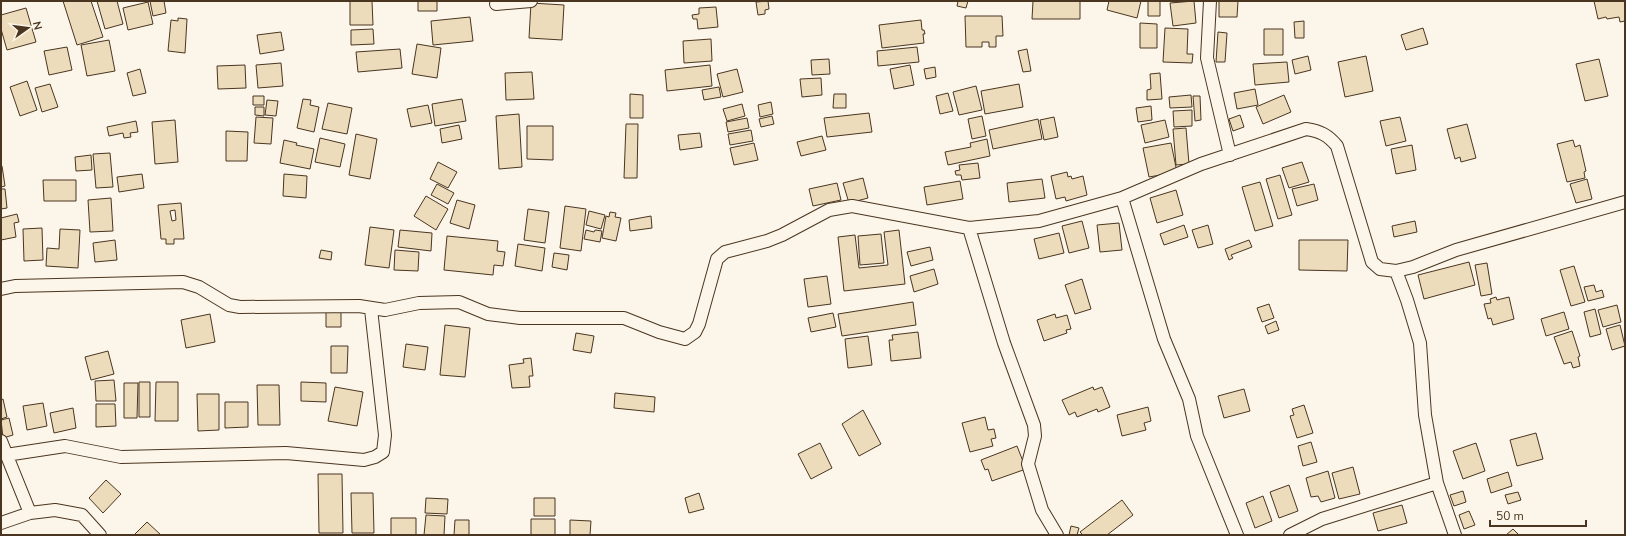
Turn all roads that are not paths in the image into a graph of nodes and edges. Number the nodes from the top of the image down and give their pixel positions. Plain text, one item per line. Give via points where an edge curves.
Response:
1 (531, 1) edge
2 (1210, 1) edge
3 (496, 4) dead end
4 (1230, 155) junction
5 (1122, 198) junction
6 (1625, 202) edge
7 (969, 228) junction
8 (1396, 271) junction
9 (1, 289) edge
10 (371, 309) junction
11 (1, 441) edge
12 (6, 455) junction
13 (1437, 483) junction
14 (30, 513) junction
15 (1, 523) edge
16 (100, 535) edge
17 (1057, 535) edge
18 (1237, 535) edge
19 (1290, 535) edge
20 (1455, 535) edge

1 - 3 street
2 - 4 street via 1207,58
4 - 5 street via 1201,164
4 - 8 street via 1306,129 1319,131 1331,138 1337,146 1372,262 1380,269
5 - 7 street via 1039,221
5 - 18 street via 1164,339 1189,399 1196,436
6 - 8 street via 1456,250
7 - 10 street via 852,206 829,210 782,235 720,255 700,324 695,332 685,339 624,318 520,318 488,314 459,302 419,302 385,310
7 - 17 street via 1004,343 1034,425 1028,464 1032,480 1042,510
8 - 13 street via 1420,343 1425,415
9 - 10 street via 15,286 183,282 199,287 229,305 240,307 359,306
10 - 12 street via 384,436 383,452 375,457 364,460 286,453 121,457 65,446
11 - 12 street
12 - 14 street
13 - 19 street via 1322,520
13 - 20 street
14 - 15 street
14 - 16 street via 55,510 82,515

